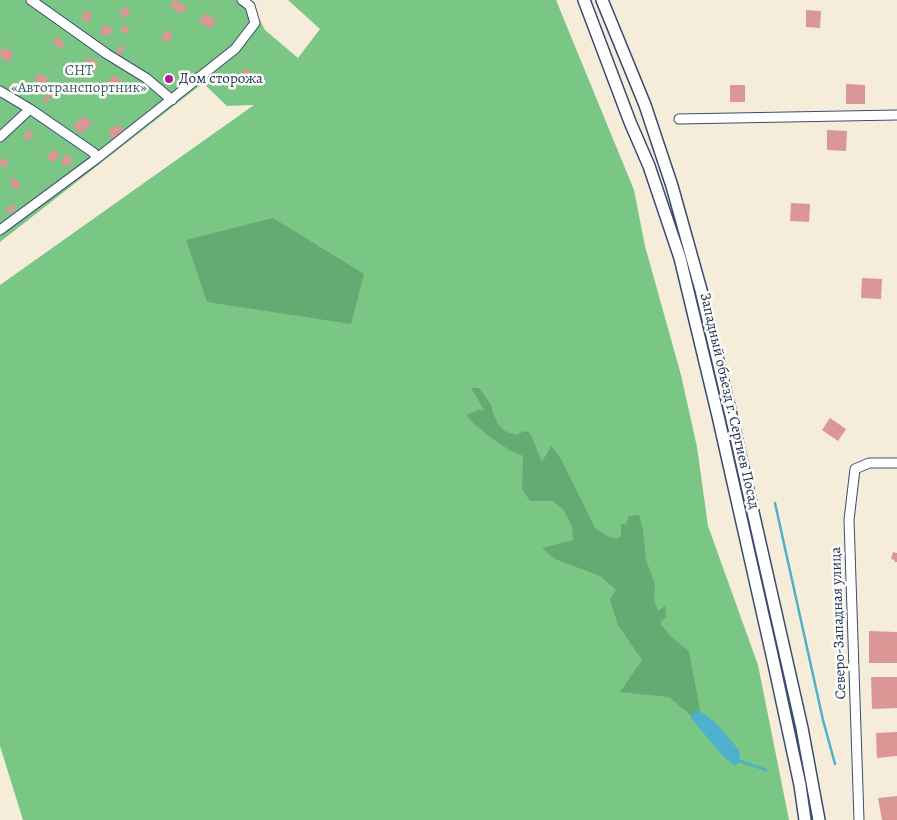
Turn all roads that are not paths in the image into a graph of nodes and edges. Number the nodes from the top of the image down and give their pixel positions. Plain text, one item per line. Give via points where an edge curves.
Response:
1 (31, 0) edge
2 (242, 0) edge
3 (584, 0) edge
4 (602, 0) edge
5 (0, 91) edge
6 (172, 100) junction
7 (30, 109) junction
8 (897, 115) edge
9 (679, 119) dead end
10 (0, 137) edge
11 (96, 159) junction
12 (0, 230) edge
13 (897, 463) edge
14 (805, 820) edge
15 (819, 820) edge
16 (859, 820) edge

1 - 6 street via 146,78
2 - 6 street via 250,6 255,23 235,49
3 - 14 main road, Западный объезд г. Сергиев Посад via 680,258 765,627
4 - 15 main road, Западный объезд г. Сергиев Посад via 645,105 701,290 802,728
5 - 7 street
6 - 11 street
7 - 10 street
7 - 11 street via 94,153
8 - 9 street
11 - 12 street
13 - 16 street, Северо-Западная улица via 869,463 855,469 849,520

